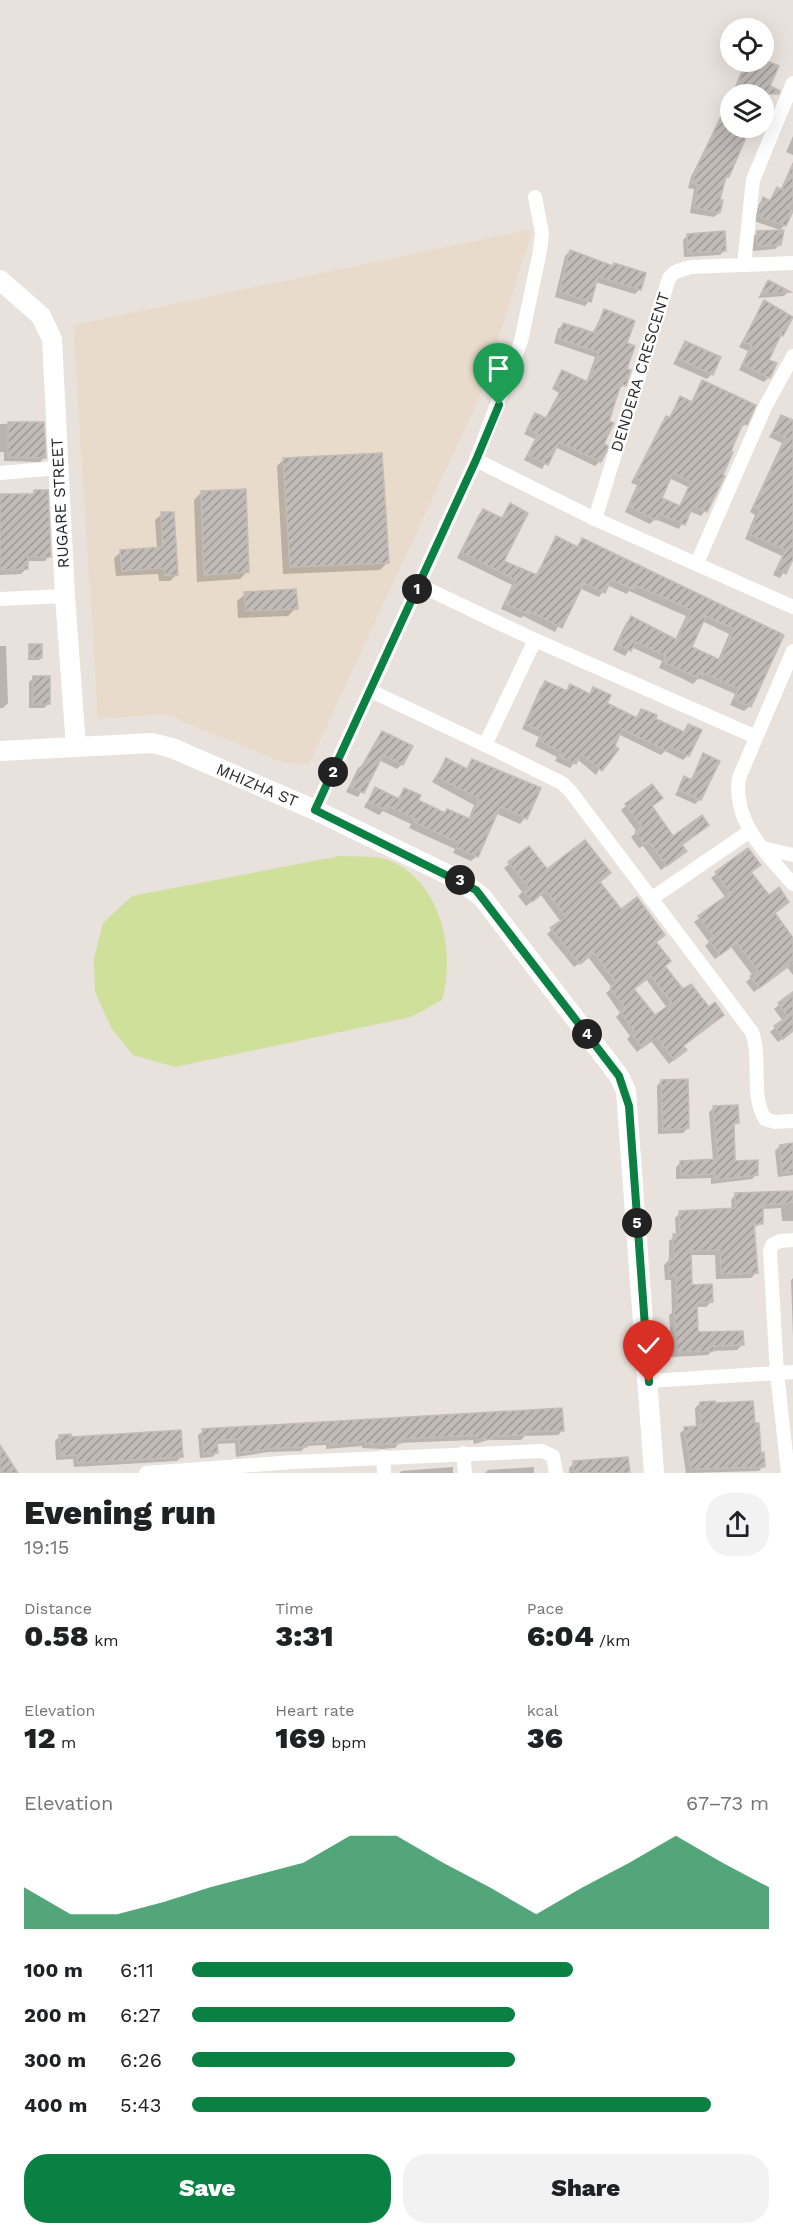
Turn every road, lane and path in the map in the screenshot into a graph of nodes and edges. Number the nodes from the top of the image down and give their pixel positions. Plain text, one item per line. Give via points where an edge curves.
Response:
1 (793, 83) edge
2 (535, 197) dead end
3 (793, 263) edge
4 (744, 265) junction
5 (0, 280) edge
6 (793, 356) edge
7 (476, 460) junction
8 (58, 468) junction
9 (0, 473) edge
10 (594, 519) junction
11 (697, 564) junction
12 (419, 585) junction
13 (64, 596) junction
14 (0, 599) edge
15 (793, 607) edge
16 (535, 640) junction
17 (793, 651) edge
18 (371, 691) junction
19 (756, 737) junction
20 (485, 745) junction
21 (76, 747) junction
22 (0, 751) edge
23 (315, 810) junction
24 (750, 831) junction
25 (762, 848) junction
26 (793, 855) edge
27 (793, 884) edge
28 (651, 898) junction
29 (793, 1121) edge
30 (793, 1240) edge
31 (793, 1372) edge
32 (777, 1373) junction
33 (649, 1382) junction
34 (463, 1453) junction
35 (383, 1457) junction
36 (293, 1468) edge
37 (206, 1471) edge
38 (146, 1473) edge
39 (384, 1473) edge
40 (465, 1473) edge
41 (556, 1473) edge
42 (654, 1473) edge
43 (788, 1473) edge

1 - 4 street via 753,180
2 - 7 street via 542,233 523,330
3 - 4 street, DENDERA CRESCENT
4 - 10 street, DENDERA CRESCENT via 690,267 669,278
5 - 8 street, RUGARE STREET via 41,316 52,339
6 - 11 street via 765,407
7 - 10 street
7 - 12 street
8 - 9 street
8 - 13 street, RUGARE STREET
10 - 11 street
11 - 15 street
12 - 16 street
12 - 18 street
13 - 14 street
13 - 21 street, RUGARE STREET
16 - 19 street
16 - 20 street
17 - 19 street
18 - 20 street
18 - 23 street
19 - 24 street via 737,790
20 - 28 street via 562,783 572,792
21 - 22 street, MHIZHA ST
21 - 23 street, MHIZHA ST via 152,743 172,748
23 - 33 street, MHIZHA ST via 476,890 619,1076 629,1106
24 - 25 street
24 - 28 street
25 - 26 street
25 - 27 street
28 - 29 street via 752,1032 757,1044 759,1109 765,1119
30 - 32 street via 772,1245 770,1252
31 - 32 street
32 - 33 street
32 - 43 street
33 - 42 street, MHIZHA ST
34 - 35 street
34 - 40 street
34 - 41 street via 542,1451 553,1456
35 - 36 street
35 - 39 street
36 - 37 street
37 - 38 street

